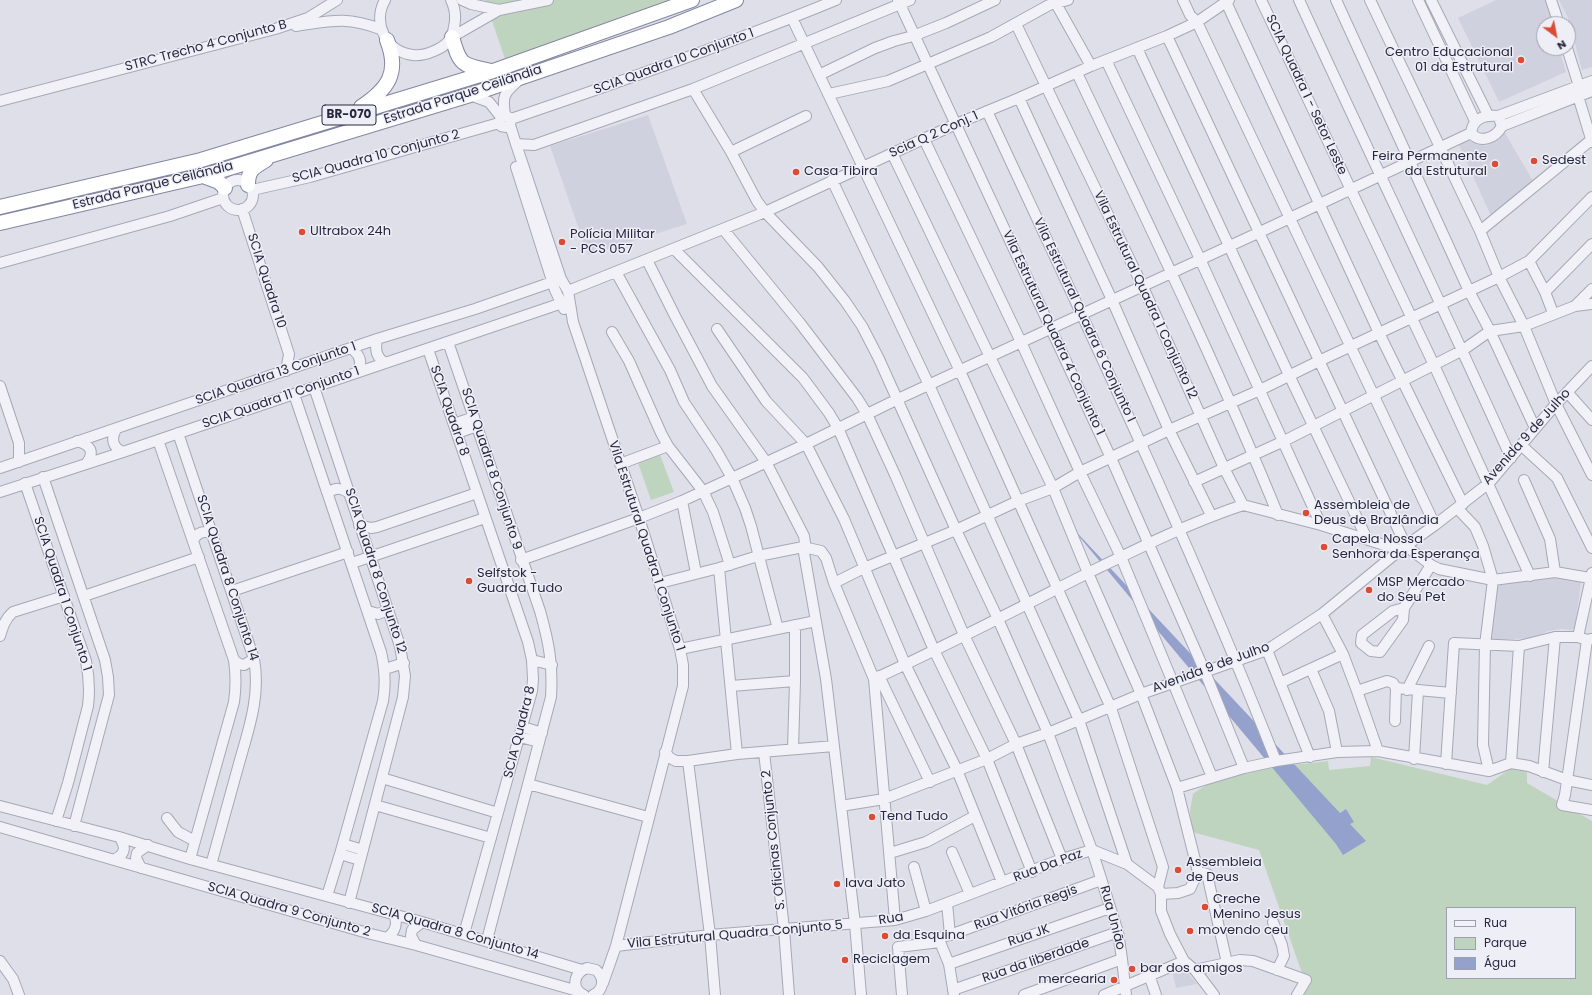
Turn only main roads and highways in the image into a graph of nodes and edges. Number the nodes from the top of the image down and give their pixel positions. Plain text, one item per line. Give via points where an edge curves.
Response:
1 (692, 0) edge
2 (736, 0) edge
3 (383, 34) road end
4 (452, 37) road end
5 (493, 71) junction
6 (349, 115) junction
7 (285, 151) junction
8 (203, 176) junction
9 (250, 188) road end
10 (224, 193) road end
11 (0, 207) edge
12 (3, 224) edge

1 - 5 highway, Estrada Parque Ceilândia / BR-070
2 - 7 highway, Estrada Parque Ceilândia / BR-070 via 669,27 470,95
3 - 6 highway via 392,52 393,64 389,80 380,93
4 - 5 highway via 458,57 464,64
5 - 6 highway, Estrada Parque Ceilândia / BR-070
6 - 11 highway, Estrada Parque Ceilândia / BR-070 via 201,160
7 - 8 highway, Estrada Parque Ceilândia / BR-070
7 - 9 highway via 250,171
8 - 10 highway via 219,182
8 - 12 highway, Estrada Parque Ceilândia / BR-070

